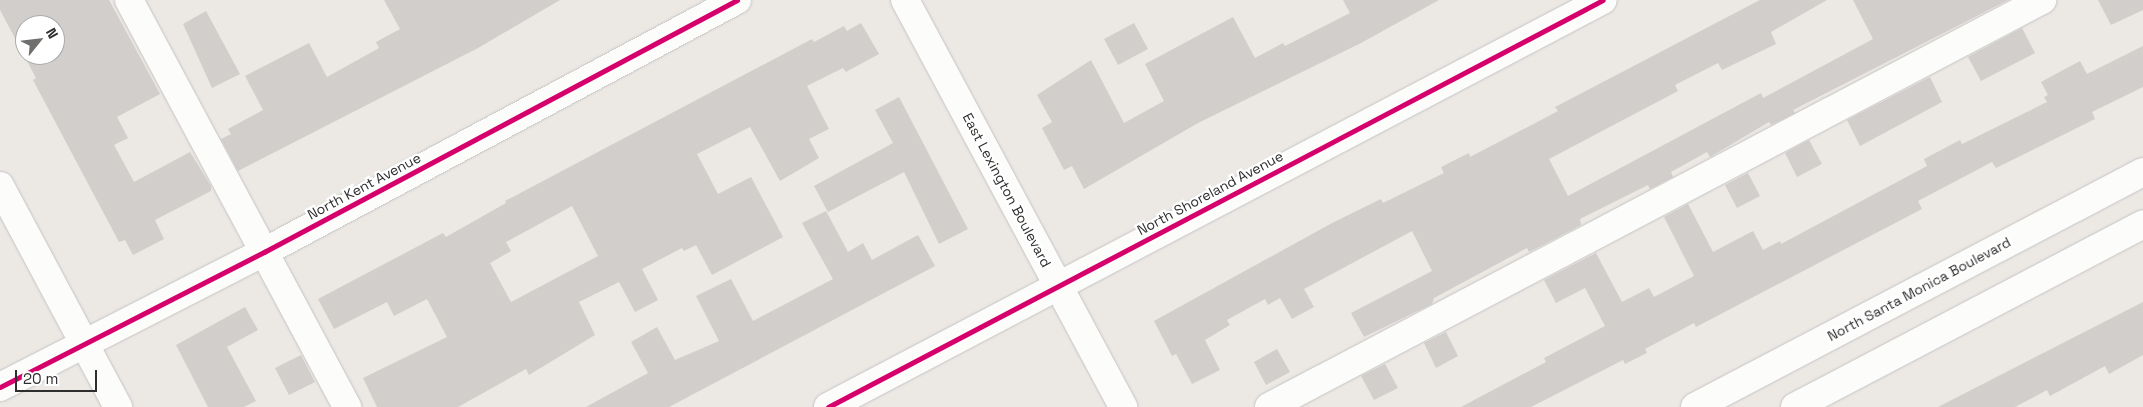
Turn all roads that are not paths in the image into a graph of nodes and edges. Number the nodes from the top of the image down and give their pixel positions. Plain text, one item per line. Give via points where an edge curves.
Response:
1 (129, 0) edge
2 (737, 0) edge
3 (905, 0) edge
4 (1603, 0) edge
5 (2042, 0) edge
6 (2143, 172) edge
7 (0, 186) edge
8 (2143, 224) edge
9 (264, 252) junction
10 (1057, 286) junction
11 (84, 343) junction
12 (0, 387) edge
13 (118, 407) edge
14 (347, 407) edge
15 (828, 407) edge
16 (1123, 407) edge
17 (1269, 407) edge
18 (1695, 407) edge
19 (1795, 407) edge

1 - 9 street
2 - 9 street, North Kent Avenue
3 - 10 street, East Lexington Boulevard
4 - 10 street, North Shoreland Avenue
5 - 17 street
6 - 18 street, North Santa Monica Boulevard
7 - 11 street
8 - 19 street
9 - 11 street, North Kent Avenue
9 - 14 street
10 - 15 street, North Shoreland Avenue
10 - 16 street, East Lexington Boulevard
11 - 12 street, North Kent Avenue
11 - 13 street

